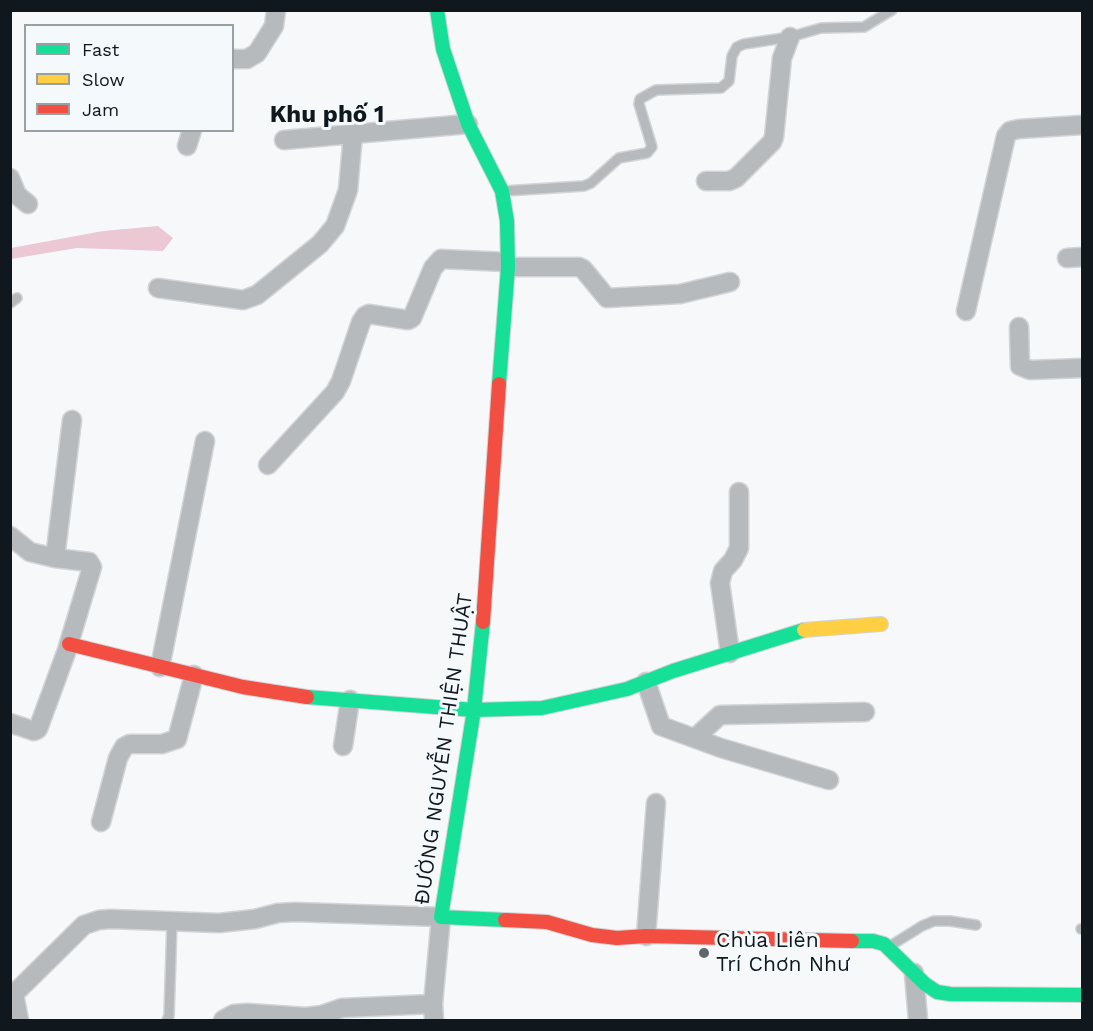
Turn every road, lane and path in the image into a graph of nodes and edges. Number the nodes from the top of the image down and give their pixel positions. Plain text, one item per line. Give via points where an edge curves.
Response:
1 (276, 10) edge
2 (437, 10) edge
3 (892, 10) edge
4 (790, 38) junction
5 (234, 59) edge
6 (468, 124) junction
7 (1083, 125) edge
8 (353, 134) junction
9 (284, 140) dead end
10 (10, 178) edge
11 (706, 181) dead end
12 (502, 191) junction
13 (28, 204) dead end
14 (508, 264) junction
15 (730, 282) dead end
16 (158, 288) dead end
17 (966, 311) dead end
18 (1018, 327) dead end
19 (1083, 368) edge
20 (72, 420) dead end
21 (205, 441) dead end
22 (268, 465) dead end
23 (739, 492) dead end
24 (10, 536) edge
25 (55, 558) junction
26 (881, 624) dead end
27 (69, 644) junction
28 (730, 653) junction
29 (160, 667) junction
30 (194, 675) junction
31 (646, 681) junction
32 (350, 700) junction
33 (474, 710) junction
34 (865, 712) dead end
35 (10, 723) edge
36 (695, 738) junction
37 (343, 746) dead end
38 (830, 780) dead end
39 (656, 803) dead end
40 (101, 822) dead end
41 (441, 917) junction
42 (172, 922) junction
43 (976, 925) dead end
44 (646, 936) junction
45 (888, 947) junction
46 (914, 973) junction
47 (12, 993) edge
48 (1083, 995) edge
49 (433, 1012) edge
50 (359, 1014) edge
51 (19, 1020) edge
52 (167, 1020) edge
53 (223, 1020) edge
54 (918, 1020) edge

1 - 5 street via 274,26 257,53 247,59
2 - 6 street, ĐƯỜNG NGUYỄN THIỆN THUẬT via 443,49
3 - 4 lane via 864,27 821,28
4 - 11 street via 782,58 772,142 736,178
4 - 12 lane via 737,47 729,81 721,88 661,89 642,97 639,104 652,147 647,153 619,158 591,183
6 - 8 street
6 - 12 street, ĐƯỜNG NGUYỄN THIỆN THUẬT
7 - 17 street via 1019,129 1006,136
8 - 9 street
8 - 16 street via 348,190 335,226 320,244 257,295 243,300
10 - 13 street via 17,195
12 - 14 street, ĐƯỜNG NGUYỄN THIỆN THUẬT
14 - 15 street via 579,267 607,298 680,294
14 - 22 street via 441,259 433,268 412,318 365,316 335,392
14 - 33 street, ĐƯỜNG NGUYỄN THIỆN THUẬT via 486,596
18 - 19 street via 1020,366 1030,370
20 - 25 street
21 - 29 street
23 - 28 street via 739,548 723,571 720,583
24 - 25 street via 30,552
25 - 27 street via 89,562 92,567
26 - 28 street via 804,630
27 - 29 street
27 - 35 street via 38,729
28 - 31 street
29 - 30 street
30 - 32 street via 298,696
30 - 40 street via 177,739 124,747
31 - 33 street via 542,708
31 - 36 street via 661,726
32 - 33 street
32 - 37 street
33 - 41 street, ĐƯỜNG NGUYỄN THIỆN THUẬT
34 - 36 street via 720,715
36 - 38 street
39 - 44 street
41 - 42 street via 278,913 219,923
41 - 44 street, ĐƯỜNG NGUYỄN THIỆN THUẬT via 547,922 600,936
41 - 49 street
42 - 47 street via 99,920 84,924
42 - 52 lane
43 - 45 lane via 934,921
44 - 45 street, ĐƯỜNG NGUYỄN THIỆN THUẬT via 861,939
45 - 46 street, ĐƯỜNG NGUYỄN THIỆN THUẬT
46 - 48 street, ĐƯỜNG NGUYỄN THIỆN THUẬT via 937,992 950,994
46 - 54 street
47 - 51 street
49 - 50 street
50 - 53 street via 342,1008 306,1017 247,1013

